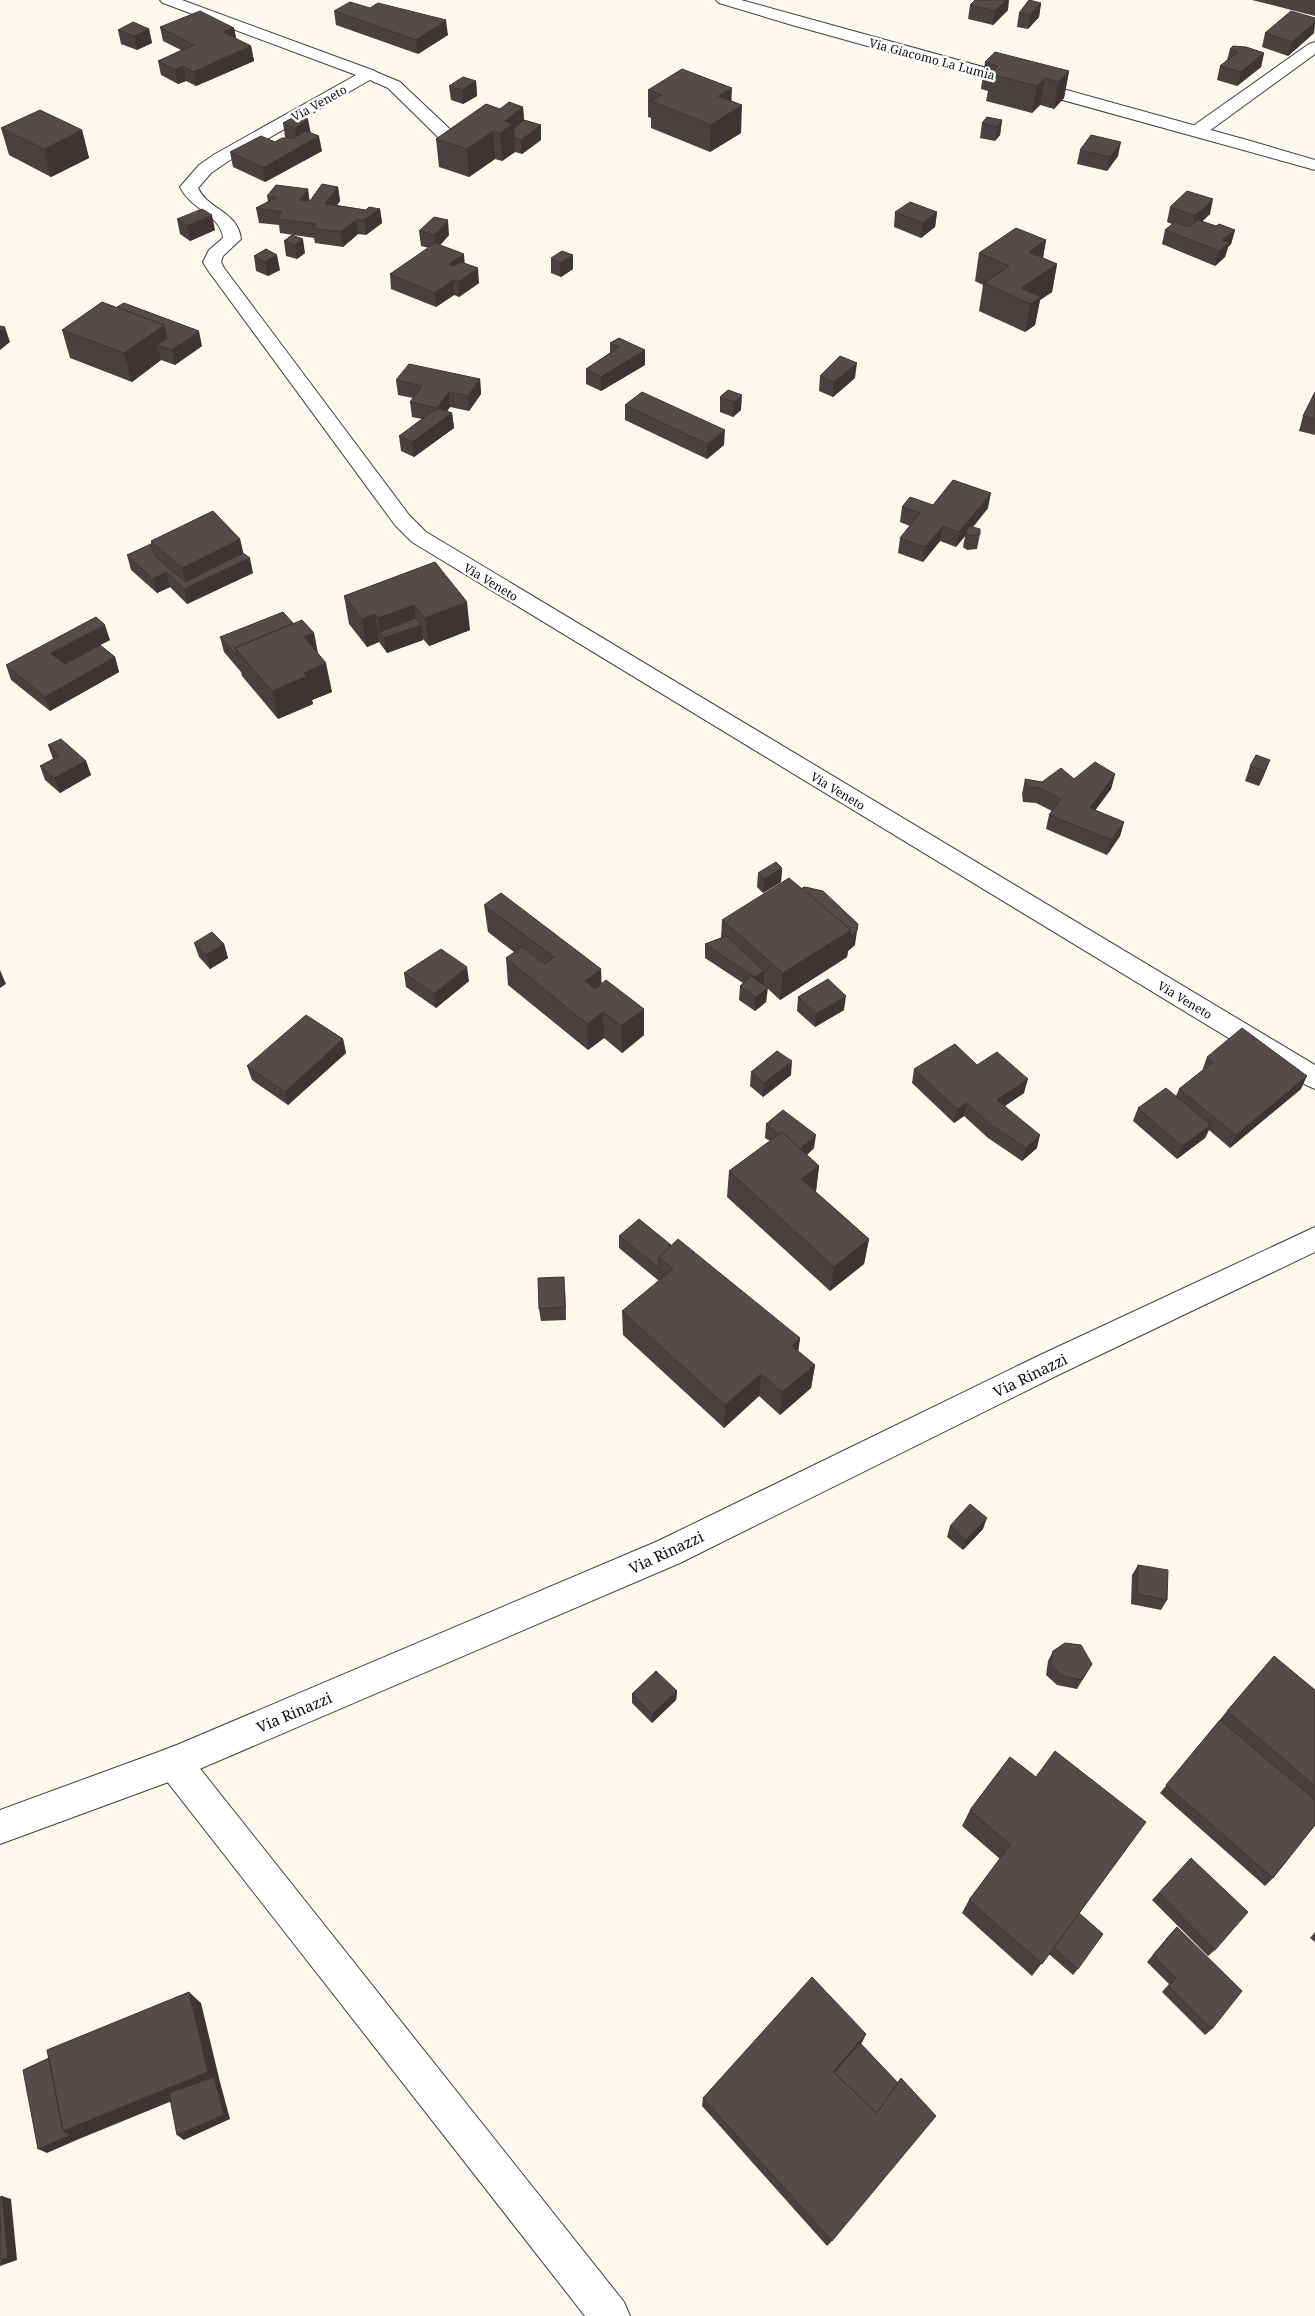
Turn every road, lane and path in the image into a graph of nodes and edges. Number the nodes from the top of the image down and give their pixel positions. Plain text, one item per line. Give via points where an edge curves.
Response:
1 (168, 0) edge
2 (724, 0) edge
3 (1315, 47) edge
4 (369, 74) junction
5 (1199, 130) junction
6 (448, 137) edge
7 (1315, 165) edge
8 (1315, 1078) edge
9 (1315, 1239) edge
10 (174, 1763) junction
11 (0, 1826) edge
12 (610, 2316) edge

1 - 4 street, Via Veneto
2 - 5 street, Via Giacomo La Lumia via 834,33
3 - 5 street
4 - 6 street via 394,85
4 - 8 street, Via Veneto via 221,158 205,169 189,187 191,195 229,223 233,231 232,239 215,254 212,262 216,269 402,520 439,550
5 - 7 street, Via Giacomo La Lumia
9 - 10 street, Via Rinazzi via 1047,1366 669,1552
10 - 11 street, Via Rinazzi
10 - 12 street

